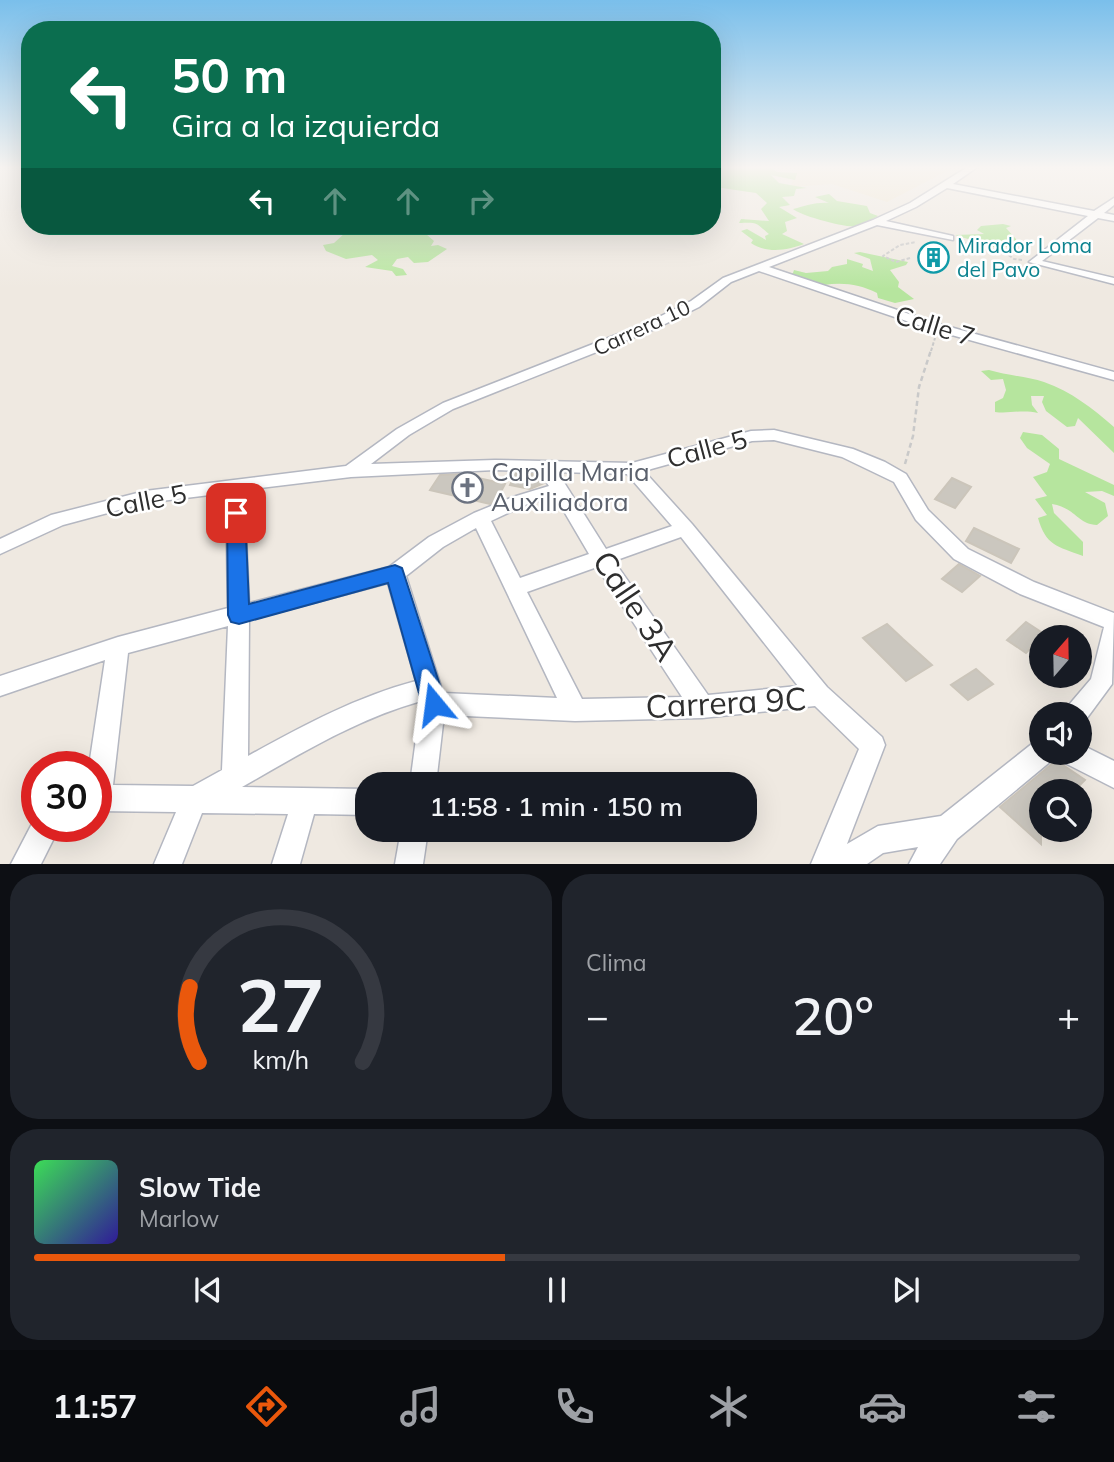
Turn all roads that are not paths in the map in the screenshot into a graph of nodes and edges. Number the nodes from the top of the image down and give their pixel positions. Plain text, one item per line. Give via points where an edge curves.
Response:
1 (902, 208) edge
2 (1066, 208) edge
3 (1103, 208) edge
4 (1095, 214) junction
5 (1114, 218) edge
6 (876, 222) junction
7 (949, 238) road end
8 (758, 267) junction
9 (1114, 281) edge
10 (1114, 376) edge
11 (548, 469) junction
12 (632, 469) junction
13 (351, 471) junction
14 (235, 487) junction
15 (559, 489) junction
16 (480, 517) junction
17 (685, 529) junction
18 (0, 547) edge
19 (602, 559) junction
20 (395, 573) junction
21 (514, 587) junction
22 (239, 615) junction
23 (1114, 622) edge
24 (1114, 628) edge
25 (118, 646) junction
26 (1108, 687) edge
27 (1, 690) edge
28 (818, 695) junction
29 (432, 696) junction
30 (1090, 702) edge
31 (702, 707) junction
32 (575, 710) junction
33 (103, 751) edge
34 (1029, 763) edge
35 (1092, 764) edge
36 (424, 772) edge
37 (1114, 775) edge
38 (235, 777) junction
39 (112, 798) edge
40 (194, 800) junction
41 (305, 802) junction
42 (355, 802) edge
43 (947, 829) junction
44 (37, 842) edge
45 (413, 842) edge
46 (25, 863) edge
47 (168, 863) edge
48 (286, 863) edge
49 (409, 863) edge
50 (825, 863) edge
51 (841, 863) edge
52 (923, 863) edge

1 - 6 street, Carrera 10
2 - 4 street
3 - 4 street
4 - 5 street
4 - 9 street via 1034,262
6 - 7 street
6 - 8 street, Carrera 10
8 - 10 street, Calle 7 via 939,328
8 - 13 street, Carrera 10 via 727,280 695,304 653,325 448,407
11 - 12 street, Calle 5
11 - 13 street, Calle 5 via 495,465
11 - 15 street, Calle 3A
12 - 17 street
12 - 23 street, Calle 5 via 751,436 774,435 847,453 900,478 922,515 961,554 1027,588
13 - 14 street, Calle 5
14 - 18 street, Calle 5 via 145,497 82,513
14 - 22 street
15 - 16 street
15 - 19 street, Calle 3A
16 - 20 street
16 - 21 street
17 - 19 street
17 - 28 street
19 - 21 street
19 - 31 street, Calle 3A
20 - 22 street
20 - 29 street
21 - 32 street
22 - 25 street
22 - 38 street
24 - 26 street
25 - 27 street
25 - 33 street
26 - 30 street
28 - 31 street, Carrera 9C
28 - 50 street, Carrera 9C via 873,745
29 - 32 street, Carrera 9C
29 - 36 street
29 - 38 street, Carrera 9C via 381,701
31 - 32 street, Carrera 9C
34 - 43 street
35 - 37 street
38 - 40 street, Carrera 9C
39 - 40 street
40 - 41 street
40 - 47 street
41 - 42 street
41 - 48 street
43 - 51 street via 878,840
43 - 52 street
44 - 46 street
45 - 49 street

